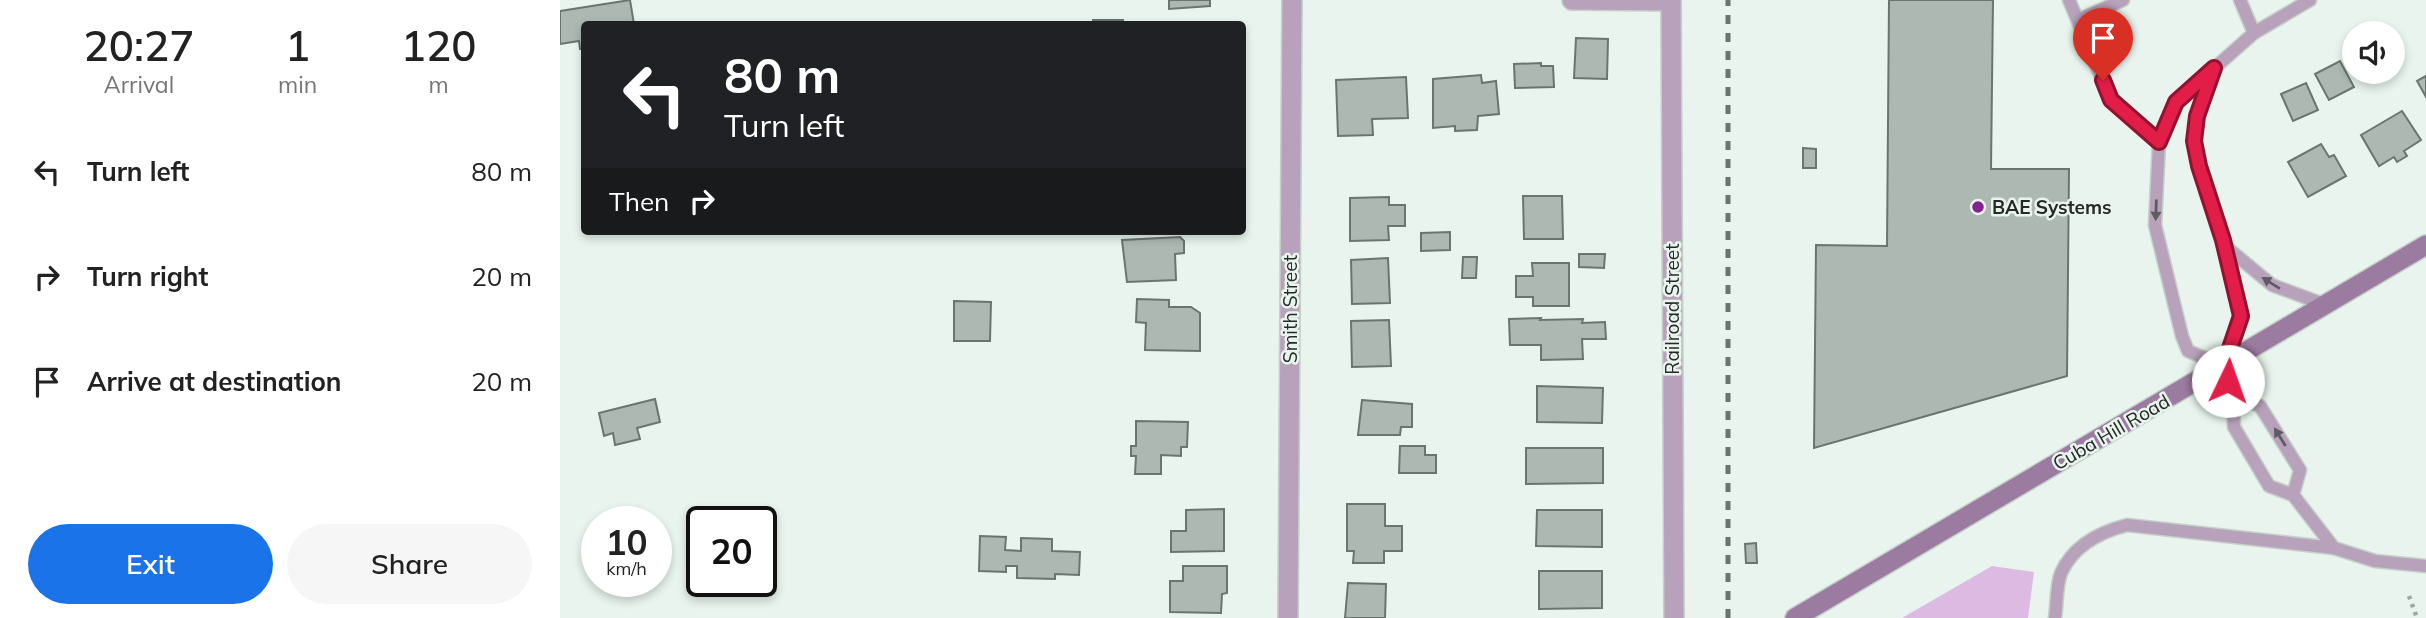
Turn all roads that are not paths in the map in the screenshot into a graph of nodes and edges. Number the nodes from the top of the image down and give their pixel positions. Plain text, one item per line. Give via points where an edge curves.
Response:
1 (1292, 0) edge
2 (1572, 0) edge
3 (1671, 0) edge
4 (2069, 0) edge
5 (2123, 0) edge
6 (2240, 0) edge
7 (2310, 0) edge
8 (2078, 20) junction
9 (2254, 33) junction
10 (2214, 68) junction
11 (2159, 142) junction
12 (2225, 245) junction
13 (2426, 245) edge
14 (2326, 305) junction
15 (2224, 366) junction
16 (2233, 396) junction
17 (2293, 495) junction
18 (2334, 548) junction
19 (2426, 566) edge
20 (1288, 618) edge
21 (1674, 618) edge
22 (1795, 618) edge
23 (2055, 618) edge

1 - 20 street, Smith Street
2 - 3 street
3 - 21 street, Railroad Street
4 - 8 lane
5 - 8 lane
6 - 9 lane
7 - 9 lane
8 - 11 lane via 2111,100
9 - 10 lane
10 - 11 lane via 2176,102
10 - 12 lane via 2197,116 2194,141
11 -> 15 lane via 2155,225 2182,336 2188,351
14 -> 12 lane via 2272,285
12 - 15 lane via 2241,316
13 - 14 main road, Cuba Hill Road
14 - 15 main road, Cuba Hill Road
15 - 16 lane
15 - 22 main road, Cuba Hill Road
16 - 17 lane via 2234,427 2269,486
17 -> 16 lane via 2300,470 2260,406
17 - 18 lane
18 - 19 lane via 2375,561
18 - 23 lane via 2127,525 2102,531 2079,549 2061,574

